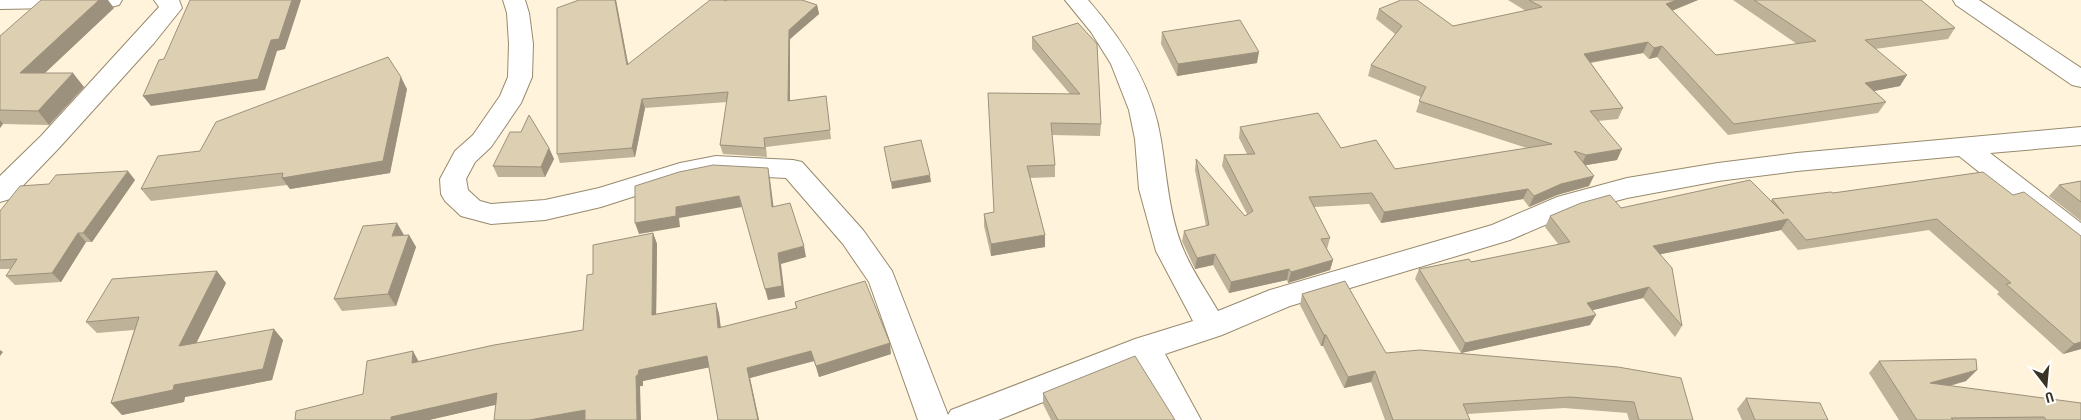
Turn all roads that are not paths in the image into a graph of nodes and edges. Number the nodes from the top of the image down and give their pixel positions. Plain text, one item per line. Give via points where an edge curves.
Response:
1 (111, 0) edge
2 (165, 0) edge
3 (514, 0) edge
4 (1076, 0) edge
5 (1964, 0) edge
6 (0, 2) edge
7 (2081, 79) edge
8 (2081, 136) edge
9 (1966, 148) junction
10 (0, 192) edge
11 (2081, 238) edge
12 (1211, 327) junction
13 (1146, 348) junction
14 (934, 420) edge
15 (962, 420) edge
16 (1185, 420) edge

1 - 6 street
2 - 10 street via 171,8 146,38
3 - 14 street via 521,44 520,78 512,97 482,141 464,157 453,179 456,194 471,209 491,214 554,208 716,165 793,169 853,237 882,279
4 - 12 street via 1100,28 1123,64 1142,110 1153,189 1170,251
5 - 7 street
8 - 9 street
9 - 11 street
9 - 12 street via 1797,162 1627,188 1567,204 1500,233 1280,298
12 - 13 street
13 - 15 street
13 - 16 street

